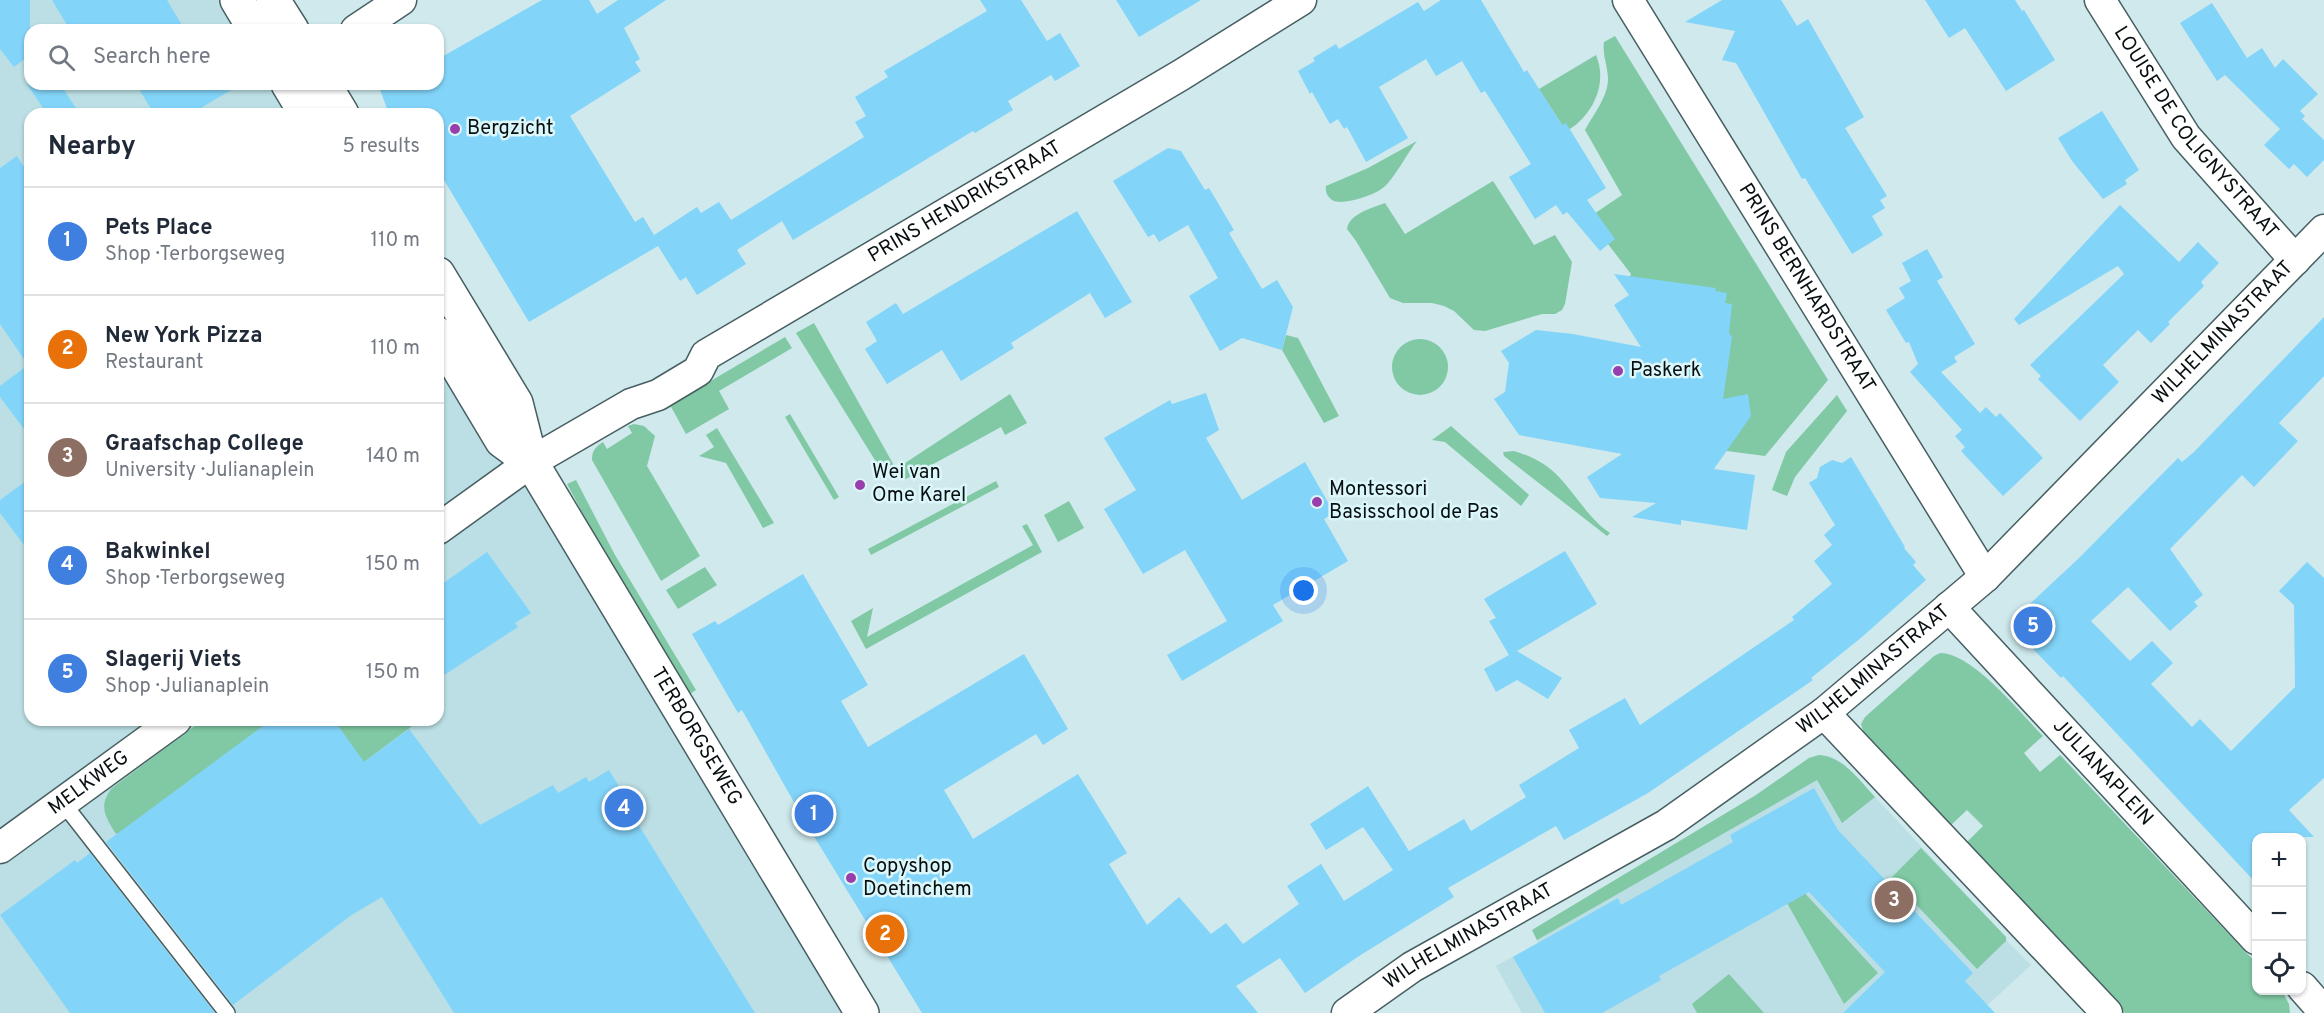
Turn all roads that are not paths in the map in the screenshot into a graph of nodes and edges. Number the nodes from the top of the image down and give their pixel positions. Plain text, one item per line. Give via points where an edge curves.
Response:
1 (237, 0) edge
2 (273, 0) edge
3 (1301, 0) edge
4 (1628, 0) edge
5 (2100, 0) edge
6 (251, 24) edge
7 (288, 24) edge
8 (292, 90) edge
9 (328, 90) edge
10 (302, 108) edge
11 (338, 108) edge
12 (2324, 230) edge
13 (2295, 260) junction
14 (444, 284) edge
15 (444, 344) edge
16 (531, 462) junction
17 (444, 525) edge
18 (1985, 577) junction
19 (1949, 607) junction
20 (1824, 713) junction
21 (168, 726) edge
22 (63, 803) junction
23 (0, 848) edge
24 (2252, 935) edge
25 (2306, 992) edge
26 (2324, 1012) edge
27 (227, 1013) edge
28 (862, 1013) edge
29 (1347, 1013) edge
30 (2107, 1013) edge

1 - 6 main road
2 - 7 main road
3 - 16 street, PRINS HENDRIKSTRAAT via 706,355 698,372 632,404
4 - 18 street, PRINS BERNHARDSTRAAT
5 - 13 street, LOUISE DE COLIGNYSTRAAT via 2186,137
8 - 10 main road
9 - 11 main road
12 - 13 street, WILHELMINASTRAAT
13 - 18 street, WILHELMINASTRAAT
14 - 16 main road, TERBORGSEWEG via 516,403
15 - 16 main road, TERBORGSEWEG via 502,441
16 - 17 street
16 - 28 main road, TERBORGSEWEG
18 - 19 street, WILHELMINASTRAAT
19 - 20 street, WILHELMINASTRAAT
19 - 24 street, JULIANAPLEIN
20 - 29 street, WILHELMINASTRAAT via 1666,825 1412,967
20 - 30 street
21 - 22 street, MELKWEG
22 - 23 street, MELKWEG
22 - 27 lane
25 - 26 street

